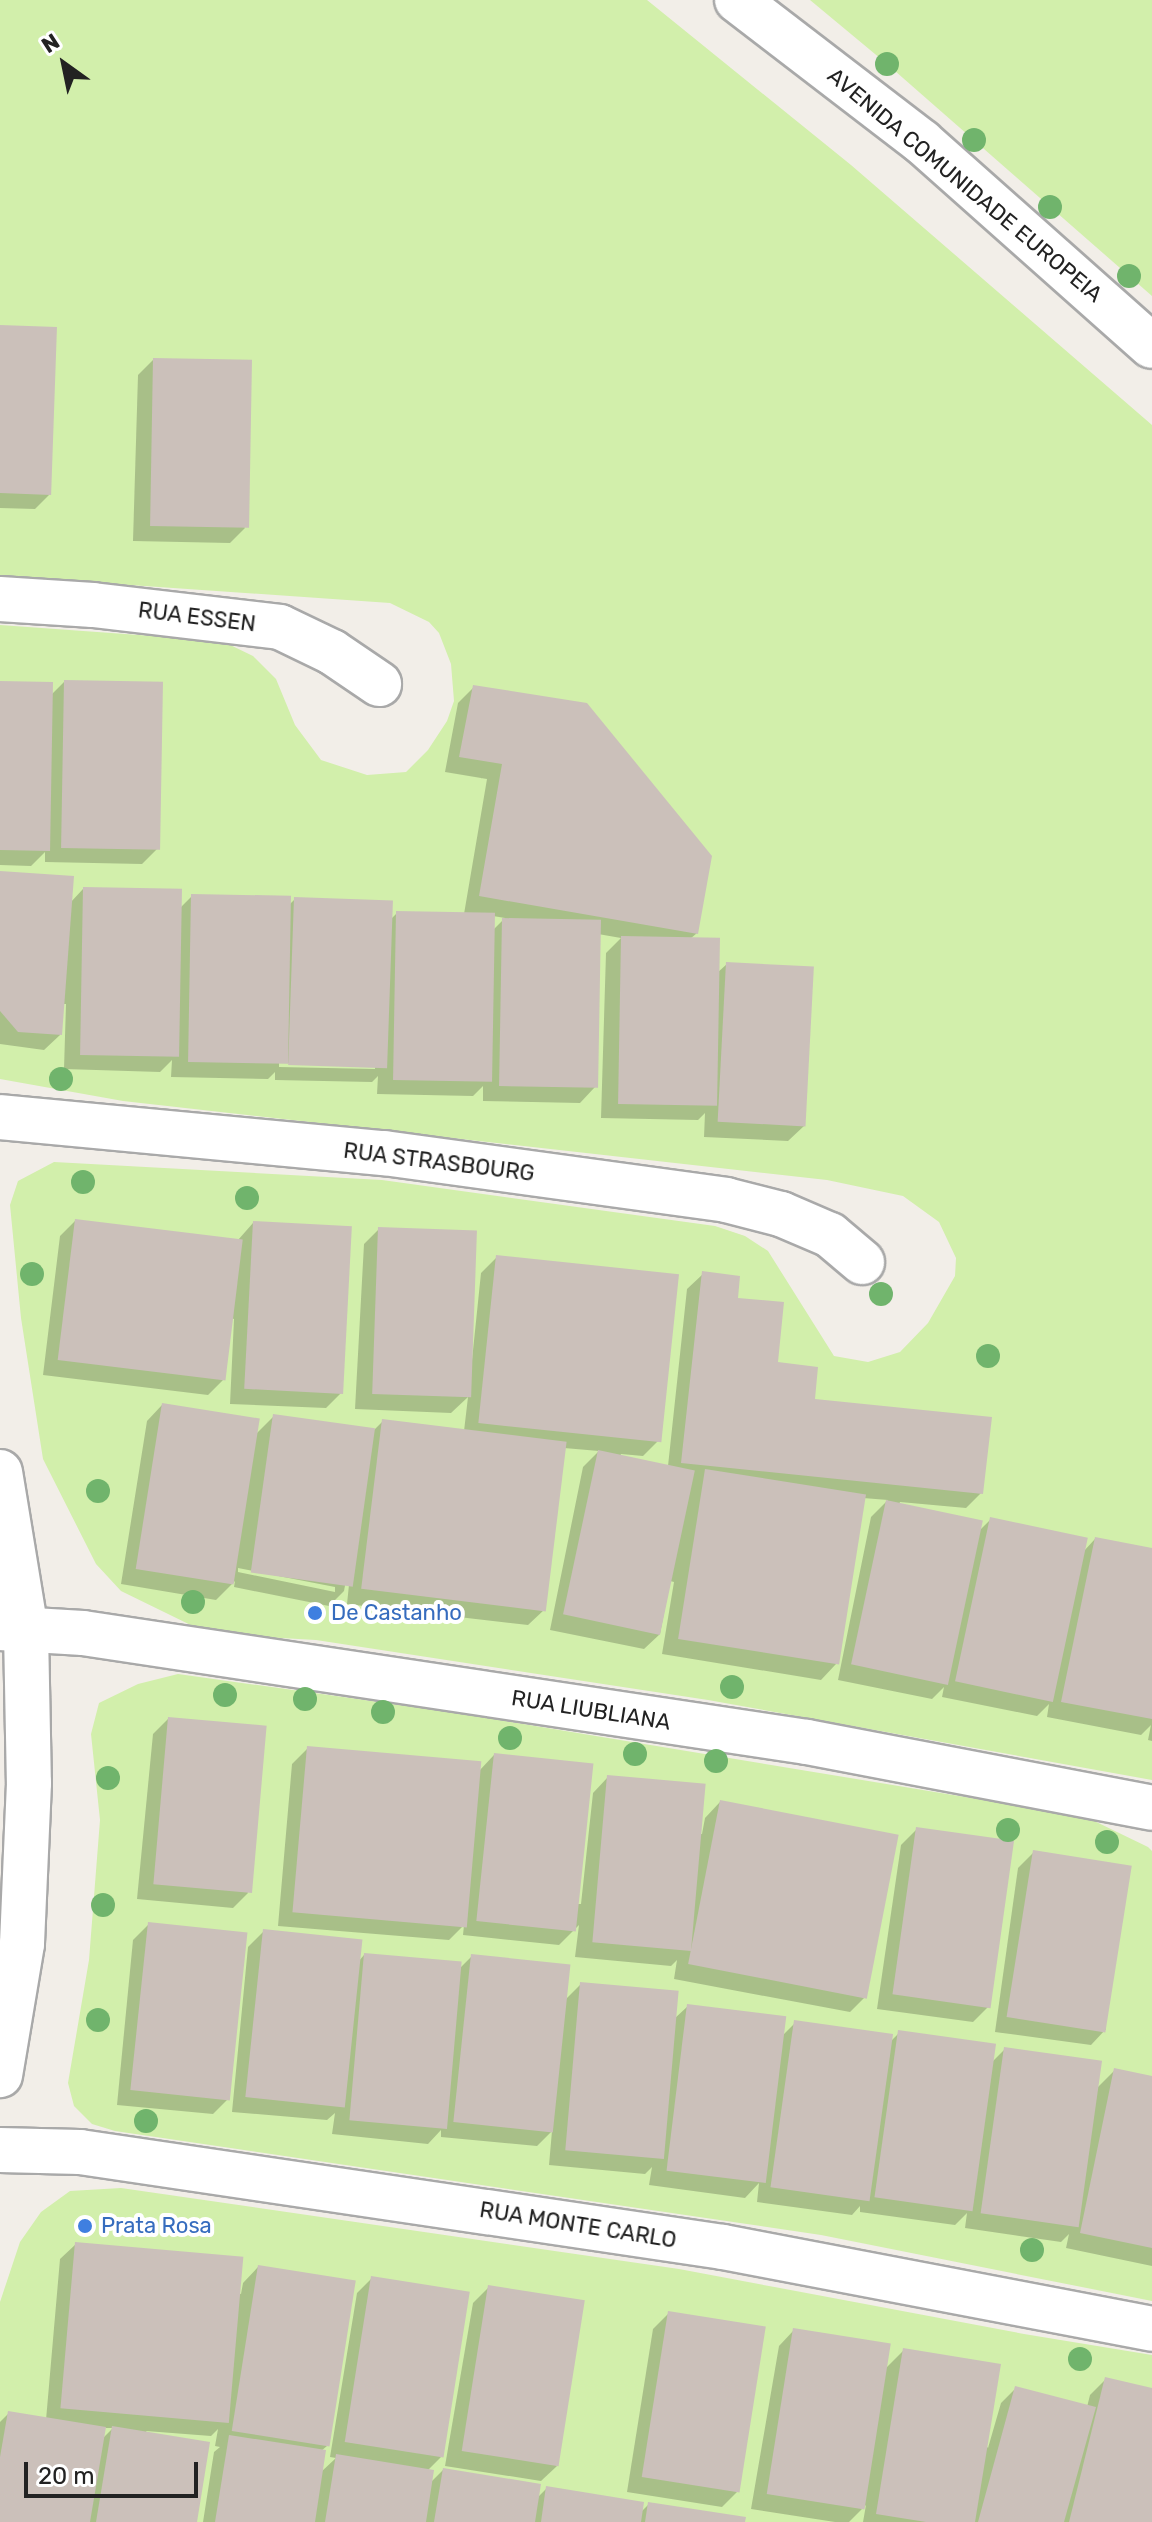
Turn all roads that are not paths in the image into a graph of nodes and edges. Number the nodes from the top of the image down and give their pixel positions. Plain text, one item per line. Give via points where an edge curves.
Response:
1 (737, 0) edge
2 (1152, 346) edge
3 (0, 599) edge
4 (379, 684) dead end
5 (0, 1117) edge
6 (862, 1262) dead end
7 (0, 1472) edge
8 (13, 1629) edge
9 (1152, 1808) edge
10 (0, 2075) edge
11 (0, 2150) edge
12 (1152, 2329) edge

1 - 2 street, AVENIDA COMUNIDADE EUROPEIA via 922,142
3 - 4 street, RUA ESSEN via 280,627 332,652
5 - 6 street, RUA STRASBOURG via 384,1153 726,1200 781,1214 830,1235
7 - 8 street
8 - 9 street, RUA LIUBLIANA via 83,1633 807,1742
8 - 10 street via 29,1783 22,1944
11 - 12 street, RUA MONTE CARLO via 80,2152 723,2247

